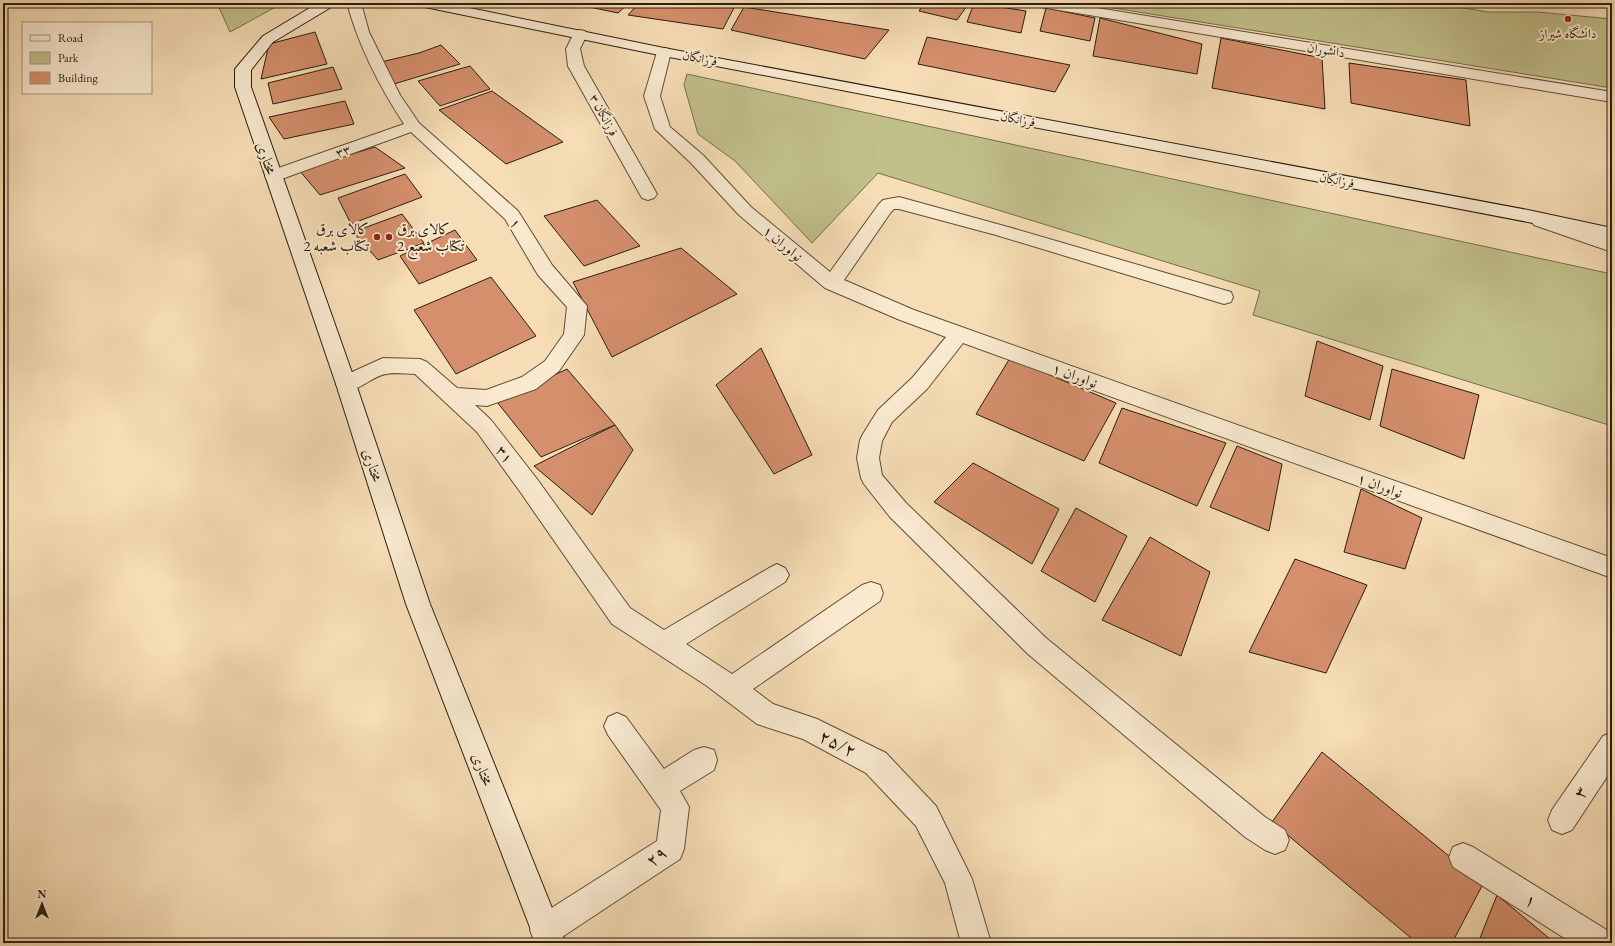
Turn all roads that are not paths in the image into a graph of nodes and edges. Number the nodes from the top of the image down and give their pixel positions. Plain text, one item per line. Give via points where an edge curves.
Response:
1 (354, 3) edge
2 (425, 3) edge
3 (1041, 3) edge
4 (322, 7) edge
5 (580, 34) junction
6 (664, 52) junction
7 (1612, 97) edge
8 (412, 126) junction
9 (273, 176) junction
10 (648, 194) dead end
11 (1528, 216) junction
12 (1612, 234) edge
13 (1612, 246) edge
14 (832, 283) junction
15 (1224, 297) dead end
16 (960, 333) junction
17 (346, 384) junction
18 (451, 396) junction
19 (1612, 568) edge
20 (777, 575) dead end
21 (871, 593) dead end
22 (621, 616) joint
23 (665, 644) junction
24 (731, 689) junction
25 (617, 726) dead end
26 (1612, 745) edge
27 (704, 760) dead end
28 (661, 788) junction
29 (1562, 820) dead end
30 (1275, 840) dead end
31 (1463, 857) dead end
32 (548, 936) edge
33 (976, 943) edge
34 (1599, 943) edge

1 - 8 street, ۱ via 362,32 392,95
2 - 5 street, فرزانگان
3 - 7 street, دانشوران
4 - 9 street, مختاری via 268,39 244,69 243,87
5 - 6 street, فرزانگان
5 - 10 street, فرزانگان ۳ via 573,49 576,66
6 - 11 street, فرزانگان
6 - 14 street, نواوران ۱ via 652,96 663,129 697,159 745,211
8 - 9 street, ۳۳
8 - 18 street, ۱ via 512,215 545,270 577,306 574,336 552,366 529,383 487,398
9 - 17 street, مختاری
11 - 12 street, فرزانگان
11 - 13 street
14 - 15 street via 885,208 889,204 899,203
14 - 16 street, نواوران ۱ via 906,315
16 - 19 street, نواوران ۱
16 - 30 street via 920,383 885,416 870,440 868,458 872,478 898,510 1037,646 1255,827
17 - 18 street, ۳۱ via 383,366 420,367
17 - 32 street, مختاری via 418,604
18 - 22 street, ۳۱ via 484,426
20 - 23 street
21 - 24 street
22 - 23 street, ۲۵/۲
23 - 24 street, ۲۵/۲
24 - 33 street, ۲۵/۲ via 766,715 808,728 881,768 926,816 958,879
25 - 28 street, ۲۹
26 - 29 street, ۳
27 - 28 street
28 - 32 street, ۲۹ via 676,807 670,849
31 - 34 street, ۱

